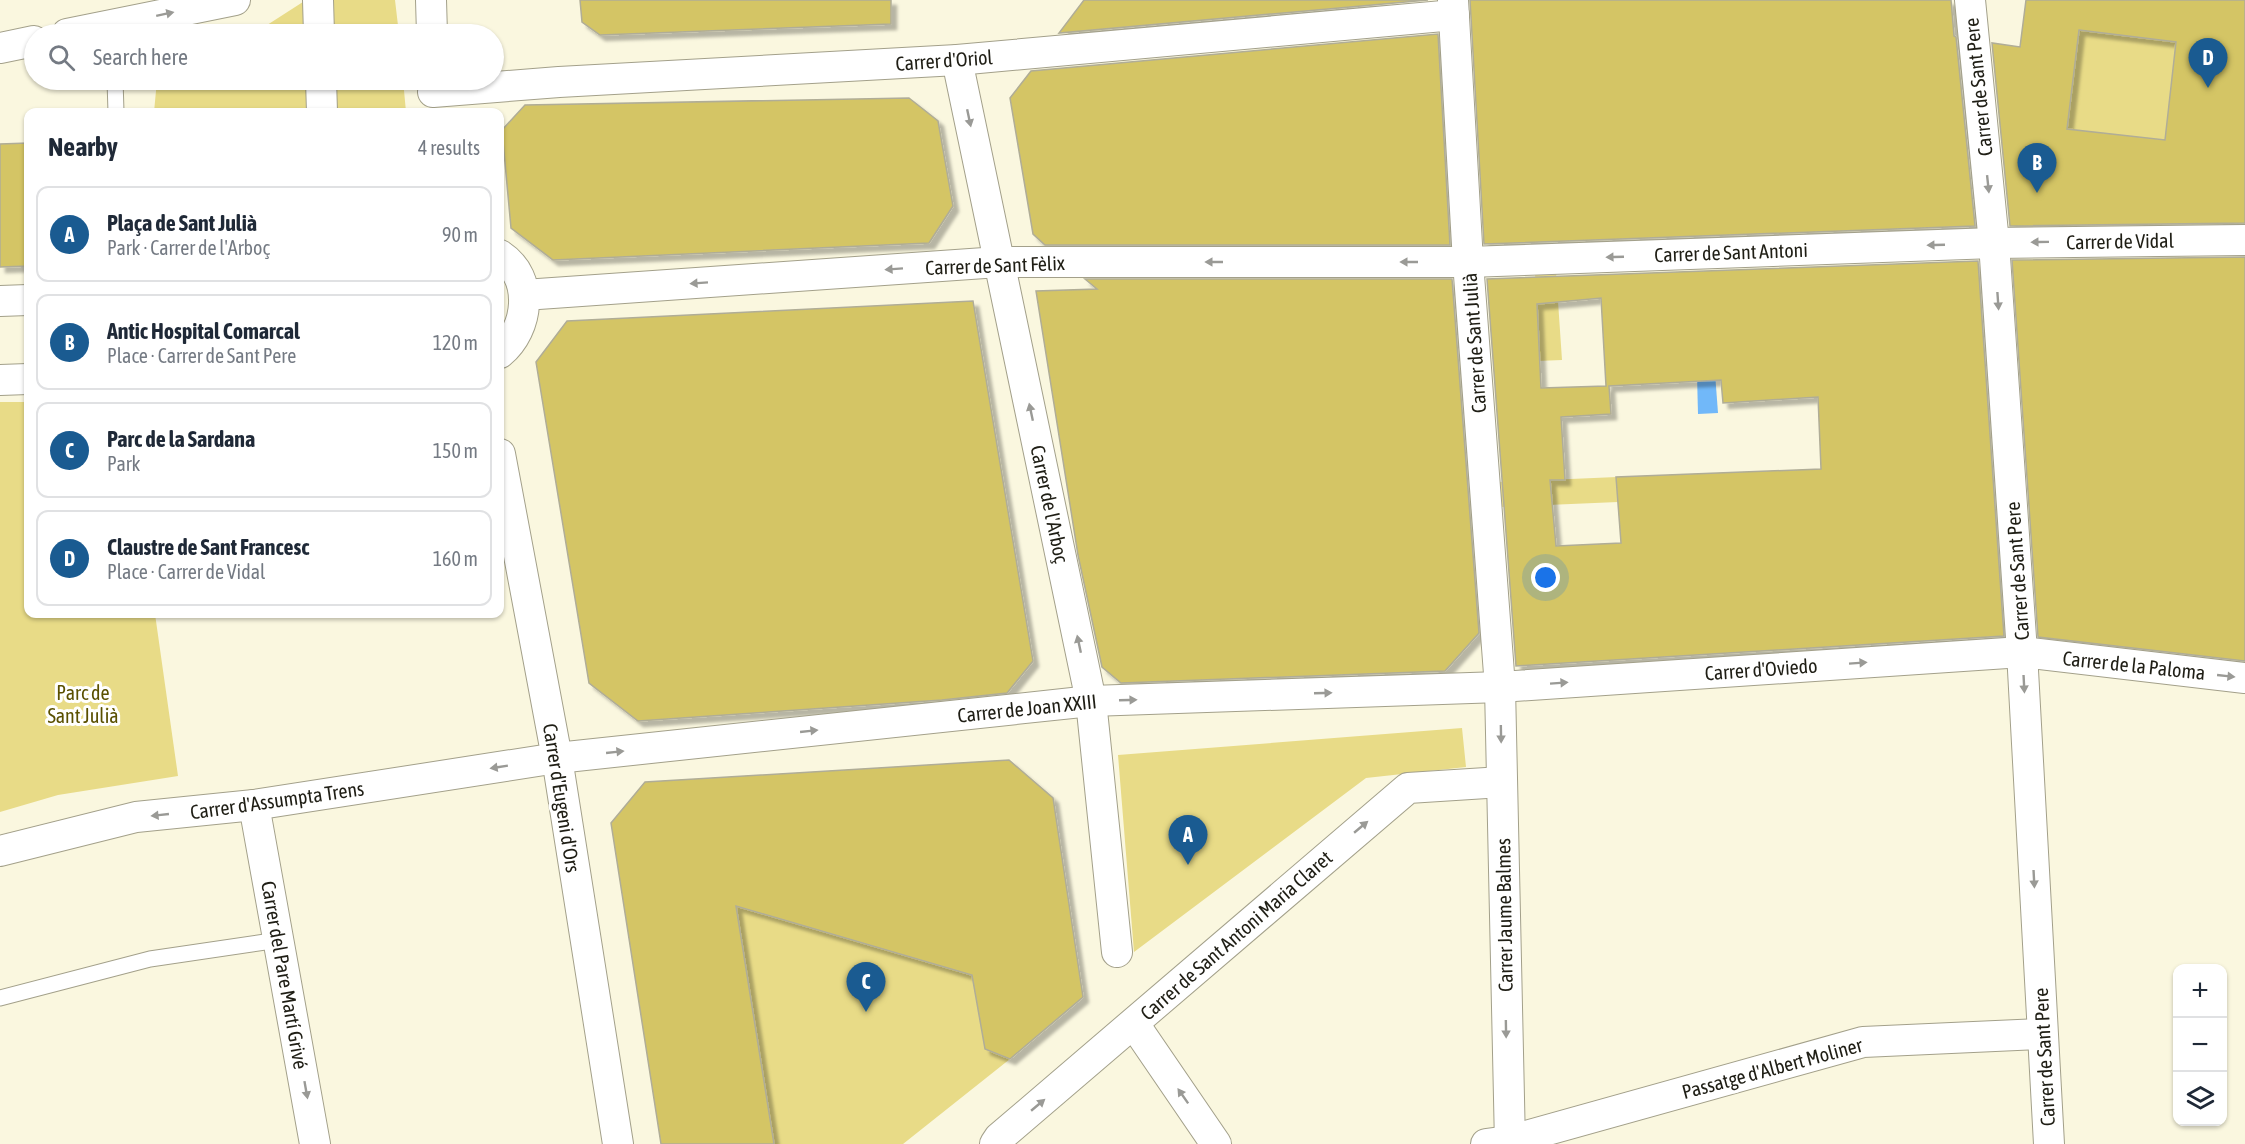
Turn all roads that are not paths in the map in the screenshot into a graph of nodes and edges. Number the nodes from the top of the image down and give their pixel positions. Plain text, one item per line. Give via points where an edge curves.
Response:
1 (235, 0) edge
2 (318, 0) edge
3 (431, 0) edge
4 (1970, 0) edge
5 (1454, 8) edge
6 (138, 24) edge
7 (319, 24) edge
8 (432, 24) edge
9 (24, 43) edge
10 (0, 48) edge
11 (957, 60) junction
12 (504, 88) edge
13 (116, 90) edge
14 (321, 90) edge
15 (487, 90) edge
16 (434, 95) edge
17 (116, 108) edge
18 (322, 108) edge
19 (2245, 240) edge
20 (1994, 243) junction
21 (504, 259) edge
22 (999, 262) junction
23 (1468, 262) junction
24 (524, 295) junction
25 (24, 300) edge
26 (0, 301) edge
27 (504, 350) edge
28 (24, 379) edge
29 (0, 380) edge
30 (504, 476) edge
31 (2022, 652) junction
32 (2245, 678) edge
33 (1500, 687) junction
34 (1091, 701) junction
35 (556, 759) junction
36 (1502, 782) junction
37 (254, 805) junction
38 (0, 851) edge
39 (279, 940) junction
40 (1117, 952) dead end
41 (0, 998) edge
42 (1134, 1024) junction
43 (2042, 1034) junction
44 (1501, 1143) edge
45 (315, 1144) edge
46 (618, 1144) edge
47 (995, 1144) edge
48 (1216, 1144) edge
49 (2049, 1144) edge

6 -> 1 street
2 - 7 street
3 - 8 street
4 -> 20 street, Carrer de Sant Pere
5 - 11 street, Carrer d'Oriol
5 - 23 street, Carrer de Sant Julià
9 - 10 street
11 - 12 street, Carrer d'Oriol
11 -> 22 street, Carrer de l'Arboç
13 - 17 lane
14 - 18 street
15 - 16 street, Carrer d'Oriol
19 -> 20 street, Carrer de Vidal
20 -> 23 street, Carrer de Sant Antoni
20 -> 31 street, Carrer de Sant Pere
21 - 24 street via 517,274
23 -> 22 street, Carrer de Sant Fèlix
22 -> 24 street, Carrer de Sant Fèlix
34 -> 22 street, Carrer de l'Arboç
23 - 33 street, Carrer de Sant Julià
24 - 27 street via 519,332
25 - 26 street
28 - 29 street
30 - 35 street, Carrer d'Eugeni d'Ors
31 -> 32 street, Carrer de la Paloma
33 -> 31 street, Carrer d'Oviedo
31 -> 43 street, Carrer de Sant Pere
34 -> 33 street, Carrer de Joan XXIII
33 -> 36 street, Carrer Jaume Balmes
35 -> 34 street, Carrer de Joan XXIII
34 - 40 street, Carrer de l'Arboç
35 -> 37 street, Carrer d'Assumpta Trens
35 - 46 street, Carrer d'Eugeni d'Ors
42 -> 36 street, Carrer de Sant Antoni Maria Claret via 1408,788
36 -> 44 street, Carrer Jaume Balmes
37 -> 38 street, Carrer d'Assumpta Trens via 136,817
37 - 39 street, Carrer del Pare Martí Grivé
39 - 41 lane via 150,959
39 -> 45 street, Carrer del Pare Martí Grivé
47 -> 42 street, Carrer de Sant Antoni Maria Claret
48 -> 42 street
43 - 44 street, Passatge d'Albert Moliner via 1863,1042
43 - 49 street, Carrer de Sant Pere

